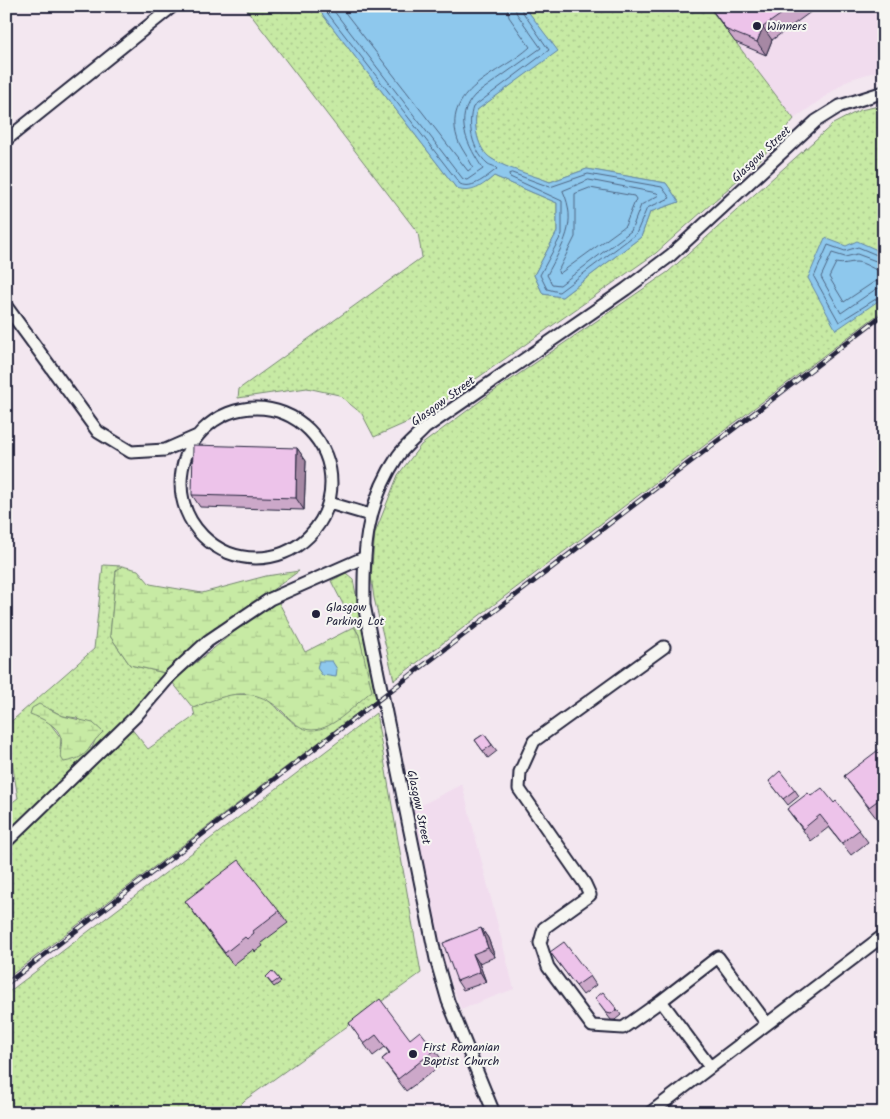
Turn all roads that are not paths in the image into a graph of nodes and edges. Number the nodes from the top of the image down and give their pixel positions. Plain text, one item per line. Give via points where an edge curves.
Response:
1 (173, 6) edge
2 (881, 6) edge
3 (884, 10) edge
4 (884, 92) edge
5 (6, 140) edge
6 (6, 306) edge
7 (198, 435) junction
8 (329, 503) junction
9 (370, 515) junction
10 (363, 558) junction
11 (664, 647) dead end
12 (6, 842) edge
13 (884, 935) edge
14 (661, 1001) junction
15 (766, 1024) junction
16 (710, 1067) junction
17 (494, 1113) edge
18 (650, 1113) edge

1 - 5 street
2 - 3 street
4 - 9 street, Glasgow Street via 840,106 816,121 671,255 425,428 399,455
6 - 7 street via 98,432 131,452 165,450
7 - 8 street via 206,425 229,412 254,407 280,411 303,423 321,442 331,467
7 - 8 street via 181,470 181,494 188,517 202,536 221,550 244,558 268,558 290,551 310,537 324,518
8 - 9 street
9 - 10 street, Glasgow Street
10 - 12 street via 270,599 208,641
10 - 17 street, Glasgow Street via 364,605 436,958 448,1001
11 - 14 street via 534,741 520,772 519,789 590,895 544,928 540,944 548,967 592,1026 623,1028
13 - 15 street
14 - 15 street via 718,957
14 - 16 street
15 - 16 street
16 - 18 street

